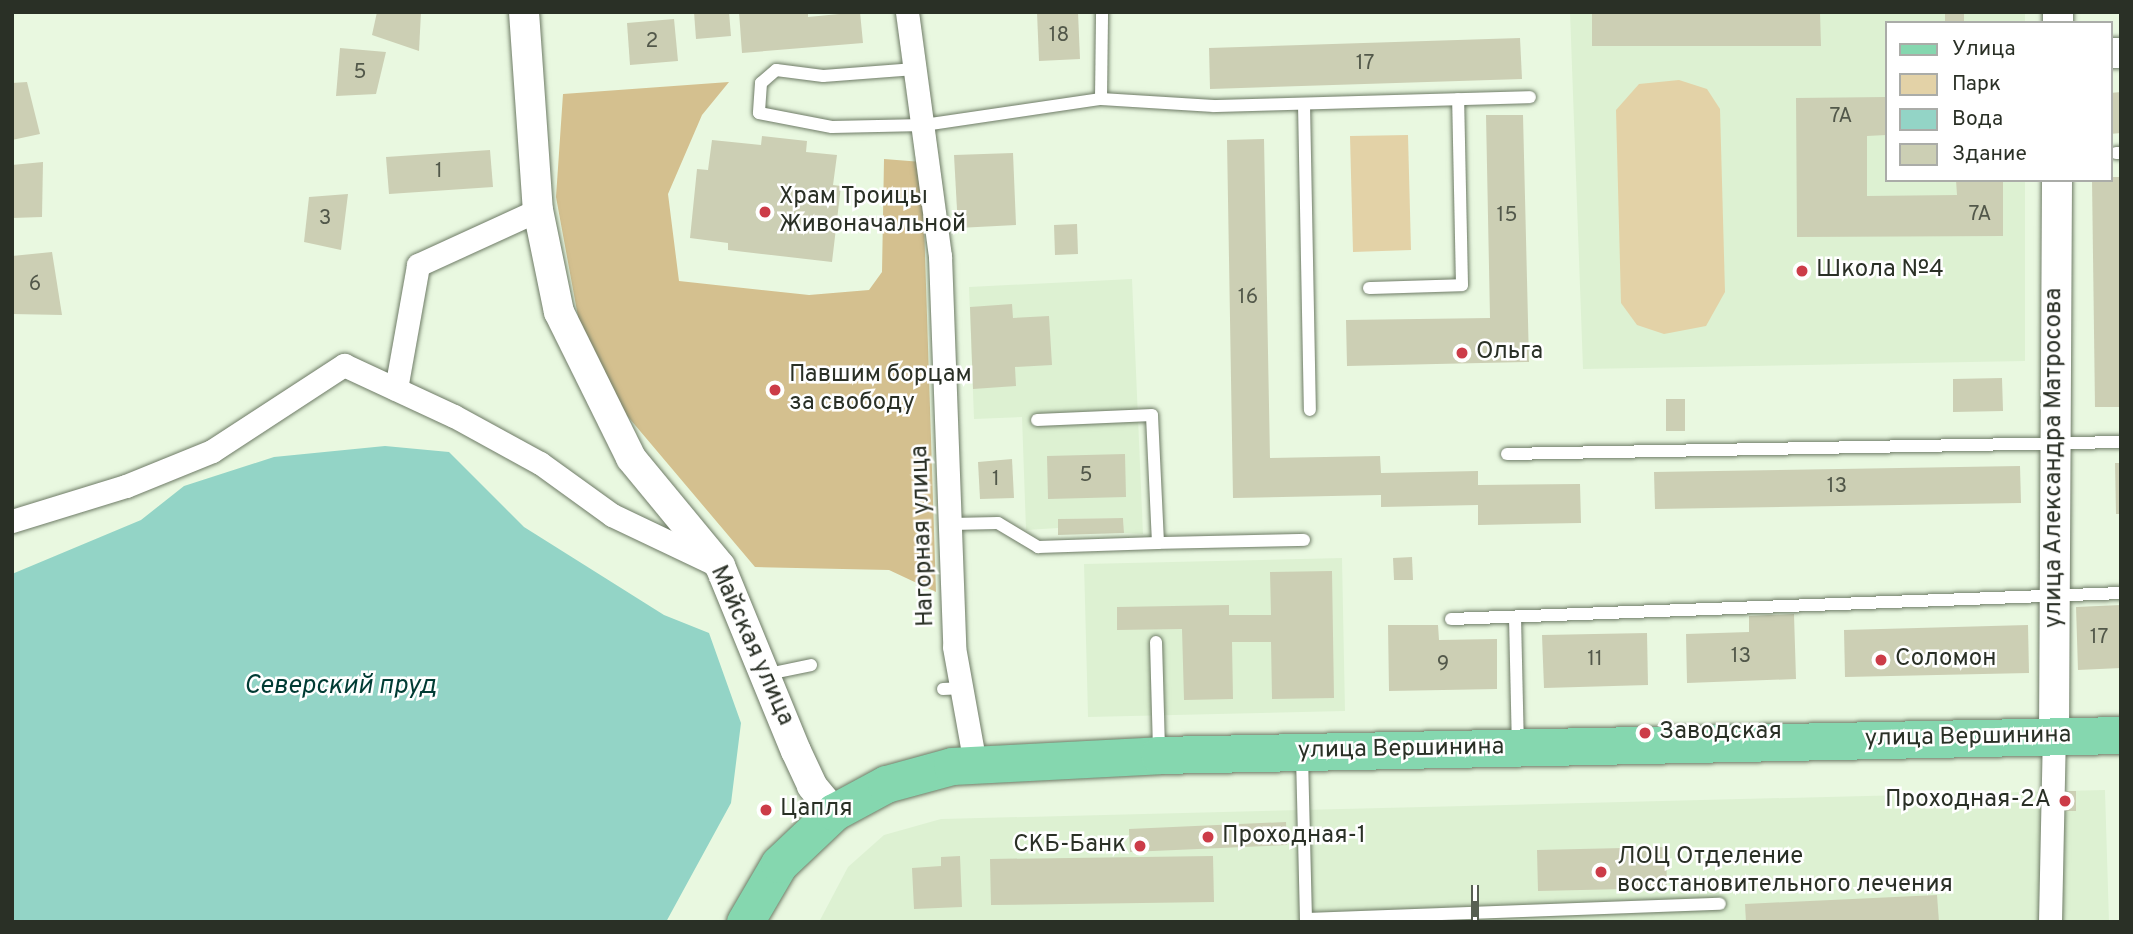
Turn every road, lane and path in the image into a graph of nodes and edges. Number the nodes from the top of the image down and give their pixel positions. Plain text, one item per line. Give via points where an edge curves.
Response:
1 (524, 12) edge
2 (907, 12) edge
3 (1102, 12) edge
4 (915, 69) junction
5 (1530, 97) dead end
6 (1101, 99) junction
7 (1458, 99) junction
8 (1304, 104) junction
9 (923, 125) junction
10 (2057, 182) edge
11 (538, 210) junction
12 (1369, 288) dead end
13 (396, 389) junction
14 (1310, 410) dead end
15 (1037, 420) dead end
16 (2121, 442) edge
17 (2056, 444) junction
18 (1507, 454) dead end
19 (12, 522) edge
20 (951, 524) junction
21 (1304, 540) dead end
22 (1158, 543) junction
23 (720, 566) junction
24 (2121, 593) edge
25 (2055, 595) junction
26 (1515, 617) junction
27 (1451, 619) dead end
28 (1156, 642) dead end
29 (811, 665) dead end
30 (768, 674) junction
31 (2121, 735) edge
32 (2054, 736) junction
33 (1518, 747) junction
34 (1302, 752) junction
35 (1159, 755) junction
36 (975, 764) junction
37 (834, 812) junction
38 (1720, 904) dead end
39 (1668, 908) junction
40 (1306, 920) edge
41 (745, 922) edge
42 (1668, 922) edge
43 (2050, 922) edge

1 - 11 street, Майская улица
2 - 4 street, Нагорная улица
3 - 6 lane
4 - 9 street, Нагорная улица
4 - 9 lane via 823,76 776,70 761,83 759,113 832,127
5 - 7 lane
6 - 8 lane via 1214,106
6 - 9 lane
7 - 8 lane
7 - 12 lane via 1462,285
8 - 14 lane
9 - 20 street, Нагорная улица via 940,257
10 - 17 street, улица Александра Матросова
11 - 13 street via 418,265
11 - 23 street, Майская улица via 559,312 631,458
13 - 19 street via 344,365 212,451 127,486
13 - 23 street via 540,463 612,515
15 - 22 lane via 1153,415
16 - 17 lane
17 - 18 lane
17 - 25 street, улица Александра Матросова
20 - 22 lane via 998,523 1038,547
20 - 36 street, Нагорная улица via 954,688
21 - 22 lane
23 - 30 street, Майская улица
24 - 25 lane
25 - 26 lane
25 - 32 street, улица Александра Матросова
26 - 27 lane
26 - 33 lane
28 - 35 lane
29 - 30 lane
30 - 37 street, Майская улица via 813,786
31 - 32 main road, улица Вершинина
32 - 33 main road, улица Вершинина
32 - 43 street
33 - 34 main road, улица Вершинина
34 - 35 main road, улица Вершинина
34 - 40 lane
35 - 36 main road, улица Вершинина
36 - 37 main road, улица Вершинина via 906,777
37 - 41 main road, улица Вершинина via 779,864
38 - 39 lane
39 - 40 lane
39 - 42 lane

